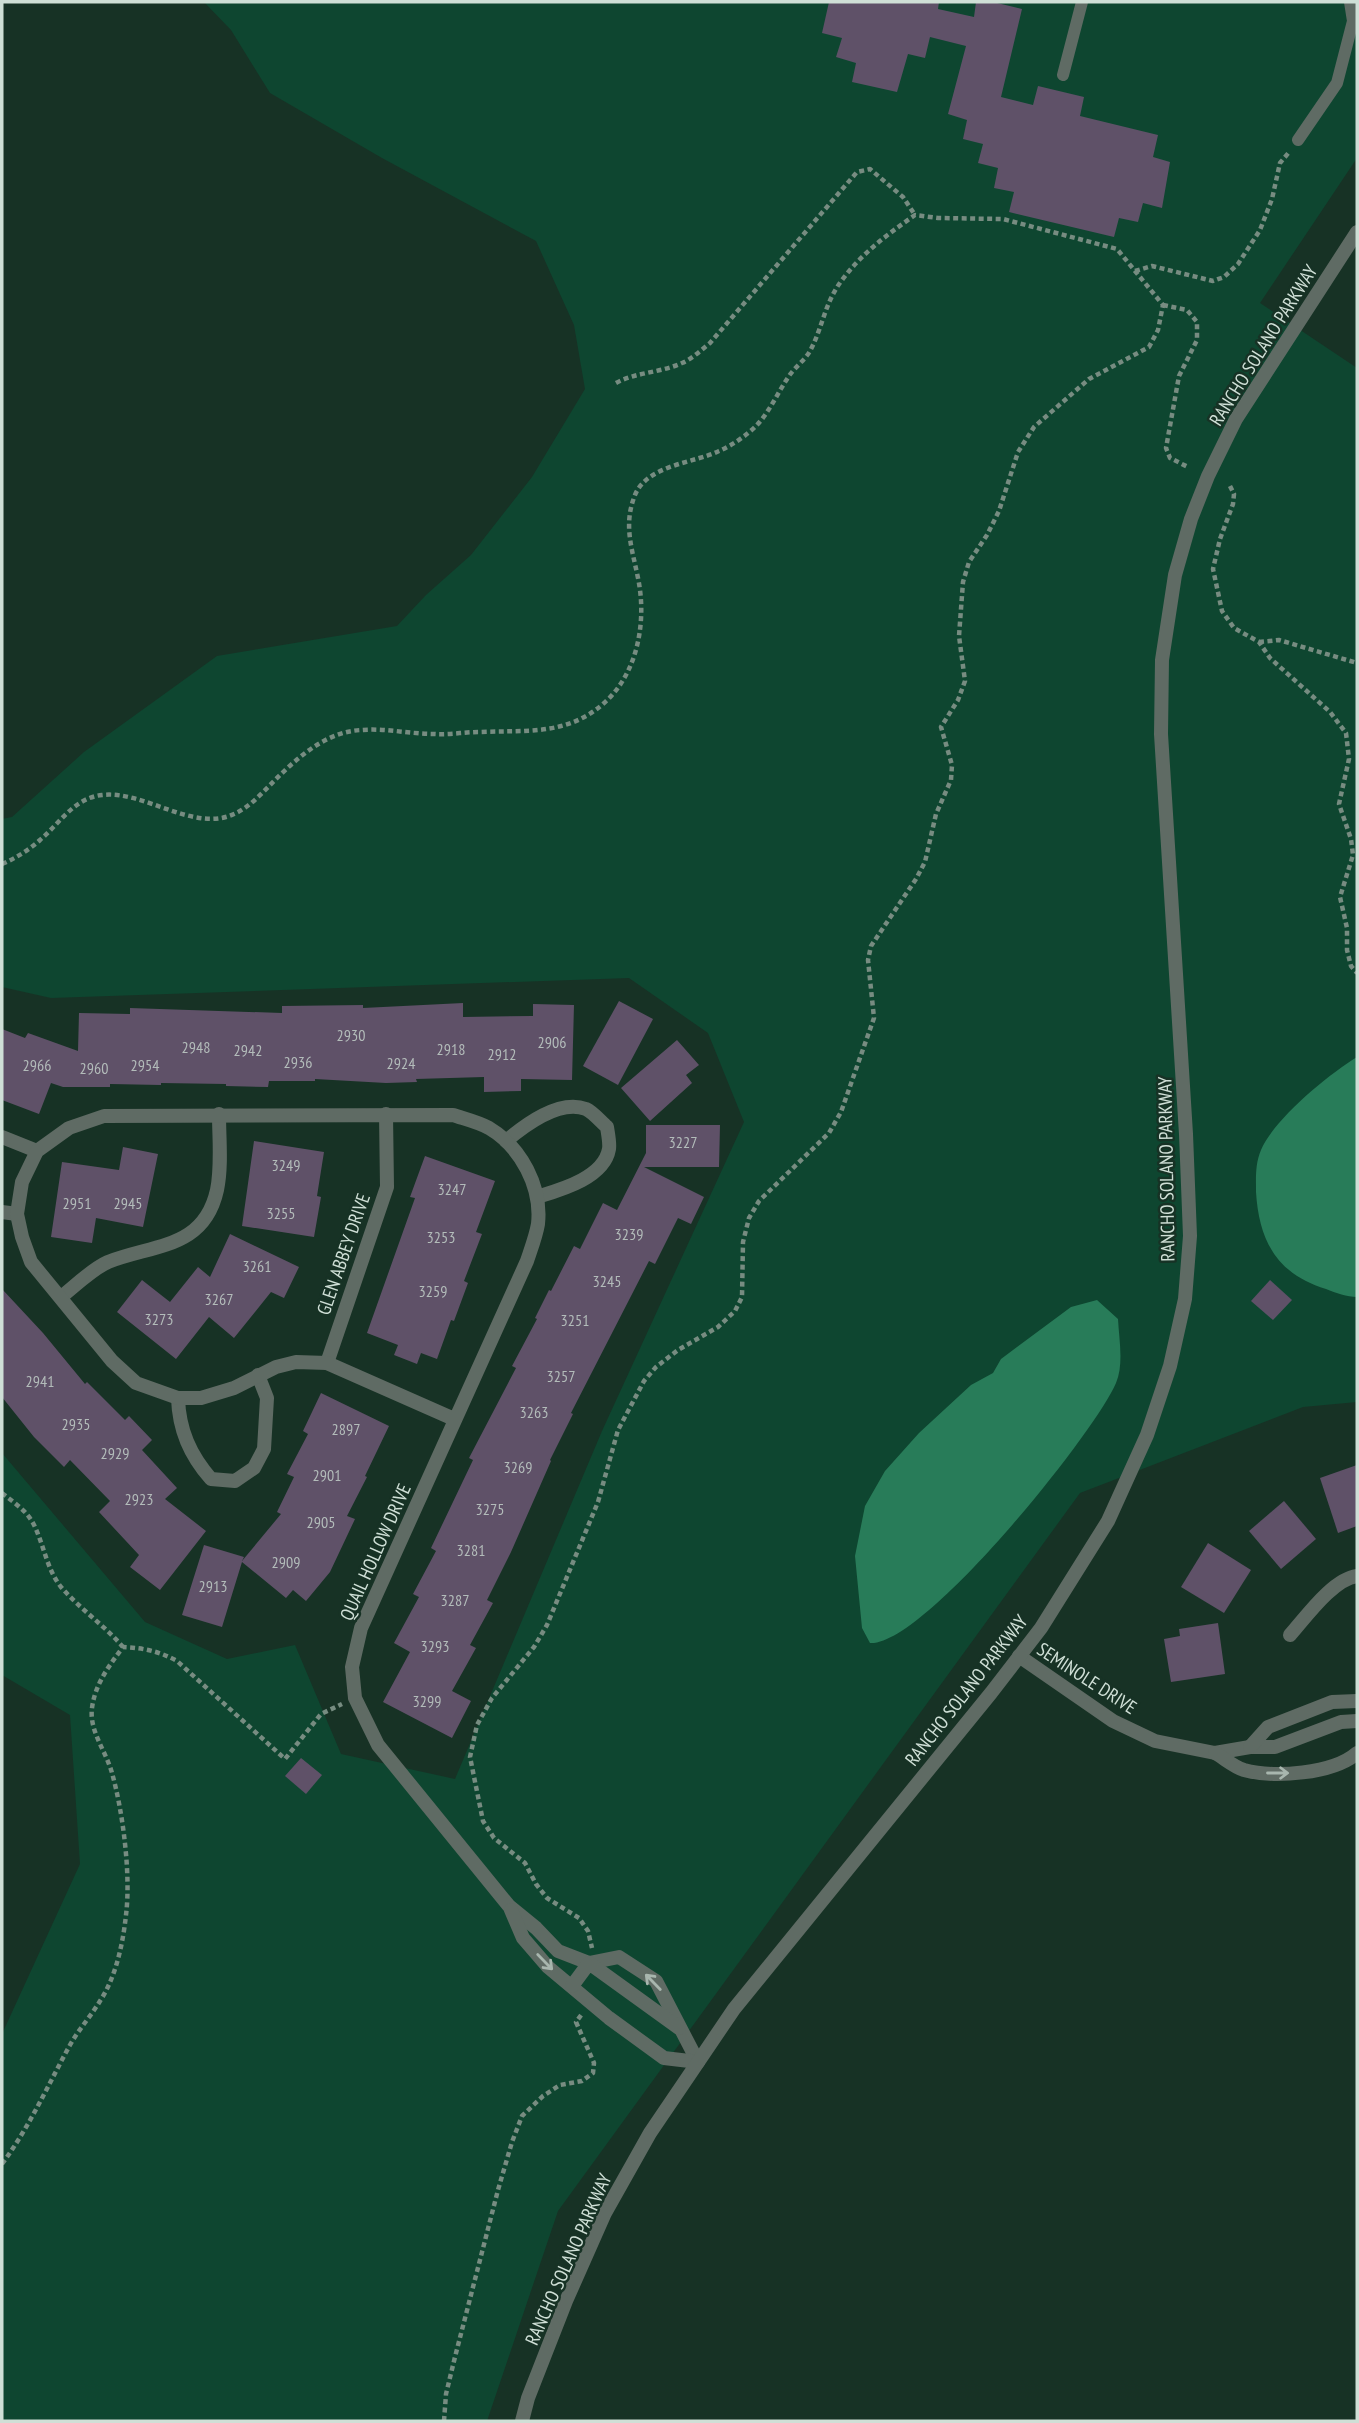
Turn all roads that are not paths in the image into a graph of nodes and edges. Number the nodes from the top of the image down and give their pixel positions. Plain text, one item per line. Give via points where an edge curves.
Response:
1 (1083, 2) edge
2 (1350, 2) edge
3 (1063, 75) dead end
4 (1298, 140) road end
5 (1357, 232) edge
6 (219, 1114) junction
7 (386, 1114) junction
8 (2, 1137) edge
9 (506, 1141) junction
10 (37, 1151) junction
11 (537, 1198) junction
12 (2, 1212) edge
13 (17, 1214) junction
14 (61, 1297) junction
15 (327, 1363) junction
16 (258, 1375) junction
17 (178, 1398) junction
18 (454, 1419) junction
19 (1357, 1576) edge
20 (1290, 1635) dead end
21 (1019, 1656) junction
22 (1357, 1701) edge
23 (1357, 1721) edge
24 (1250, 1747) junction
25 (1357, 1752) edge
26 (1215, 1753) junction
27 (509, 1906) junction
28 (589, 1963) junction
29 (572, 1986) junction
30 (684, 2031) junction
31 (698, 2062) junction
32 (523, 2421) edge

1 - 3 lane
2 - 4 lane via 1353,21 1336,83
5 - 21 street, RANCHO SOLANO PARKWAY via 1236,419 1208,476 1175,575 1162,660 1161,734 1186,1134 1190,1236 1185,1299 1170,1366 1147,1435 1108,1521
6 - 7 street, QUAIL HOLLOW DRIVE
6 - 10 street, QUAIL HOLLOW DRIVE via 104,1116 69,1129
6 - 14 street via 217,1188 197,1229 180,1240 106,1263
7 - 9 street, QUAIL HOLLOW DRIVE via 453,1115 488,1128
7 - 15 street, GLEN ABBEY DRIVE via 387,1187
8 - 10 street
9 - 11 street, QUAIL HOLLOW DRIVE via 526,1166
9 - 11 street via 562,1107 586,1109 607,1127 609,1150 597,1170
10 - 13 street, QUAIL HOLLOW DRIVE via 22,1182
11 - 18 street, QUAIL HOLLOW DRIVE via 538,1225 527,1261
12 - 13 street
13 - 14 street, QUAIL HOLLOW DRIVE via 31,1262
14 - 17 street, QUAIL HOLLOW DRIVE via 136,1383
15 - 16 street, QUAIL HOLLOW DRIVE via 296,1362
15 - 18 street, QUAIL HOLLOW DRIVE
16 - 17 street, QUAIL HOLLOW DRIVE via 201,1398
16 - 17 street via 267,1398 264,1448 254,1468 234,1481 211,1479 194,1460 179,1416
18 - 27 street, QUAIL HOLLOW DRIVE via 361,1628 352,1667 355,1698 378,1745
19 - 20 street via 1330,1590
21 - 26 street, SEMINOLE DRIVE via 1113,1721 1155,1741
21 - 31 street, RANCHO SOLANO PARKWAY via 734,2009
22 - 24 street via 1332,1702 1268,1727
23 - 24 street, SEMINOLE DRIVE via 1341,1722 1275,1746
24 - 26 street, SEMINOLE DRIVE
26 -> 25 street, SEMINOLE DRIVE via 1242,1770 1277,1774 1311,1771 1350,1759
27 - 28 street, QUAIL HOLLOW DRIVE via 558,1951
27 -> 29 street, QUAIL HOLLOW DRIVE via 523,1938
28 - 29 street
28 - 30 street, QUAIL HOLLOW DRIVE
30 -> 28 street, QUAIL HOLLOW DRIVE via 656,1981 619,1957
29 - 31 street, QUAIL HOLLOW DRIVE via 664,2057
30 - 31 street, QUAIL HOLLOW DRIVE
31 - 32 street, RANCHO SOLANO PARKWAY via 650,2133 605,2213 566,2301

